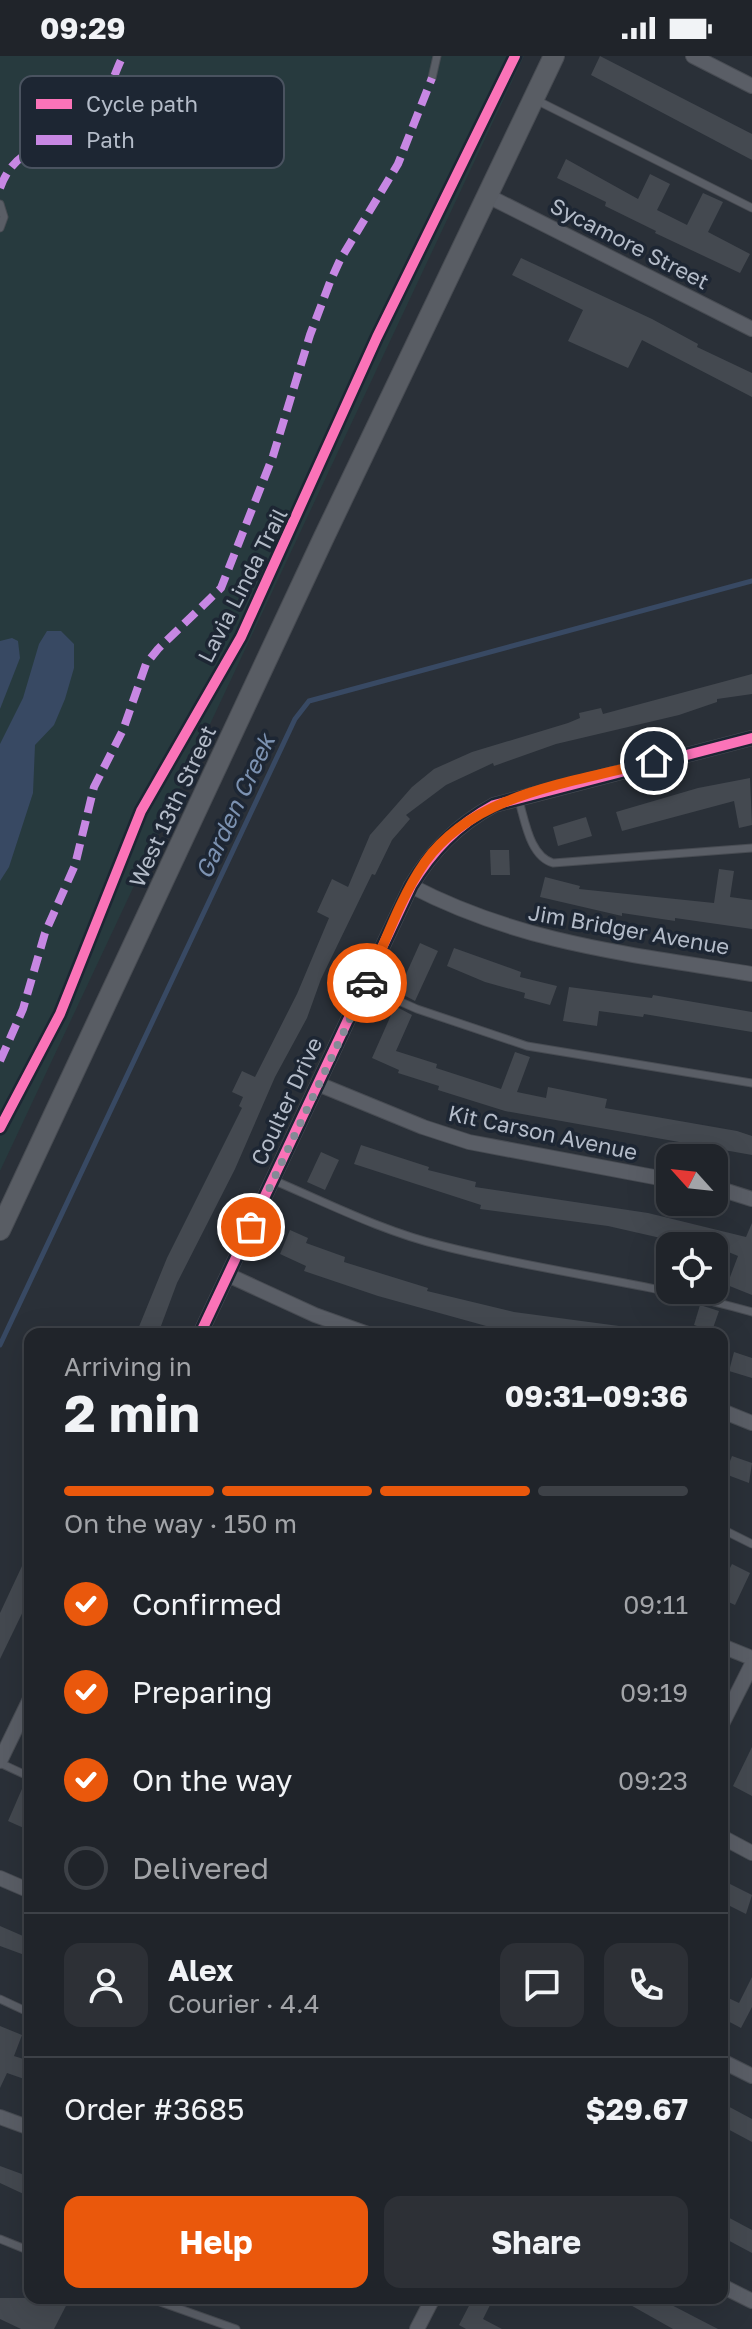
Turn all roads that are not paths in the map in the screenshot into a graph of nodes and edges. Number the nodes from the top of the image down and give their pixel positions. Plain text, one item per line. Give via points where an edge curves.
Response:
1 (437, 56) edge
2 (554, 56) edge
3 (693, 56) edge
4 (432, 78) dead end
5 (752, 86) edge
6 (534, 99) junction
7 (488, 196) junction
8 (0, 204) edge
9 (752, 208) edge
10 (0, 228) edge
11 (752, 329) edge
12 (752, 738) edge
13 (518, 798) junction
14 (752, 848) edge
15 (411, 886) junction
16 (752, 974) edge
17 (365, 986) junction
18 (752, 1083) edge
19 (318, 1084) junction
20 (656, 1177) edge
21 (273, 1180) junction
22 (728, 1191) edge
23 (752, 1199) edge
24 (0, 1230) edge
25 (228, 1275) junction
26 (752, 1312) edge
27 (203, 1328) edge
28 (351, 1328) edge
29 (728, 1413) edge
30 (752, 1423) edge
31 (728, 1532) edge
32 (752, 1544) edge
33 (728, 1649) edge
34 (752, 1661) edge
35 (728, 1711) edge
36 (24, 1712) edge
37 (0, 1762) edge
38 (24, 1774) edge
39 (728, 1840) edge
40 (752, 1853) edge
41 (0, 1878) edge
42 (24, 1888) edge
43 (0, 1999) edge
44 (24, 2010) edge
45 (728, 2064) edge
46 (752, 2076) edge
47 (0, 2117) edge
48 (24, 2126) edge
49 (0, 2239) edge
50 (24, 2249) edge
51 (728, 2289) edge
52 (752, 2301) edge
53 (166, 2304) edge
54 (430, 2304) edge
55 (236, 2329) edge
56 (417, 2329) edge

1 - 4 lane
2 - 6 main road, West 13th Street
3 - 5 street
6 - 7 main road, West 13th Street
6 - 9 lane
7 - 11 street, Sycamore Street
7 - 24 main road, West 13th Street
8 - 10 lane
12 - 13 street, Coulter Drive
13 - 14 lane via 536,850 553,863
13 - 15 street, Coulter Drive via 494,805 454,831
15 - 16 street, Jim Bridger Avenue via 489,923 559,943
15 - 17 street, Coulter Drive
17 - 18 lane via 527,1046
17 - 19 street, Coulter Drive
19 - 20 street, Kit Carson Avenue via 469,1142
19 - 21 street, Coulter Drive
21 - 25 street, Coulter Drive
21 - 26 lane via 441,1246 693,1295
22 - 23 street
25 - 27 street, Coulter Drive
25 - 28 street
29 - 30 street
31 - 32 lane
33 - 34 street
34 - 35 street
36 - 37 street
37 - 38 lane
39 - 40 street
41 - 42 street
43 - 44 lane
45 - 46 street
47 - 48 street
49 - 50 lane
51 - 52 street
53 - 55 lane
54 - 56 street

